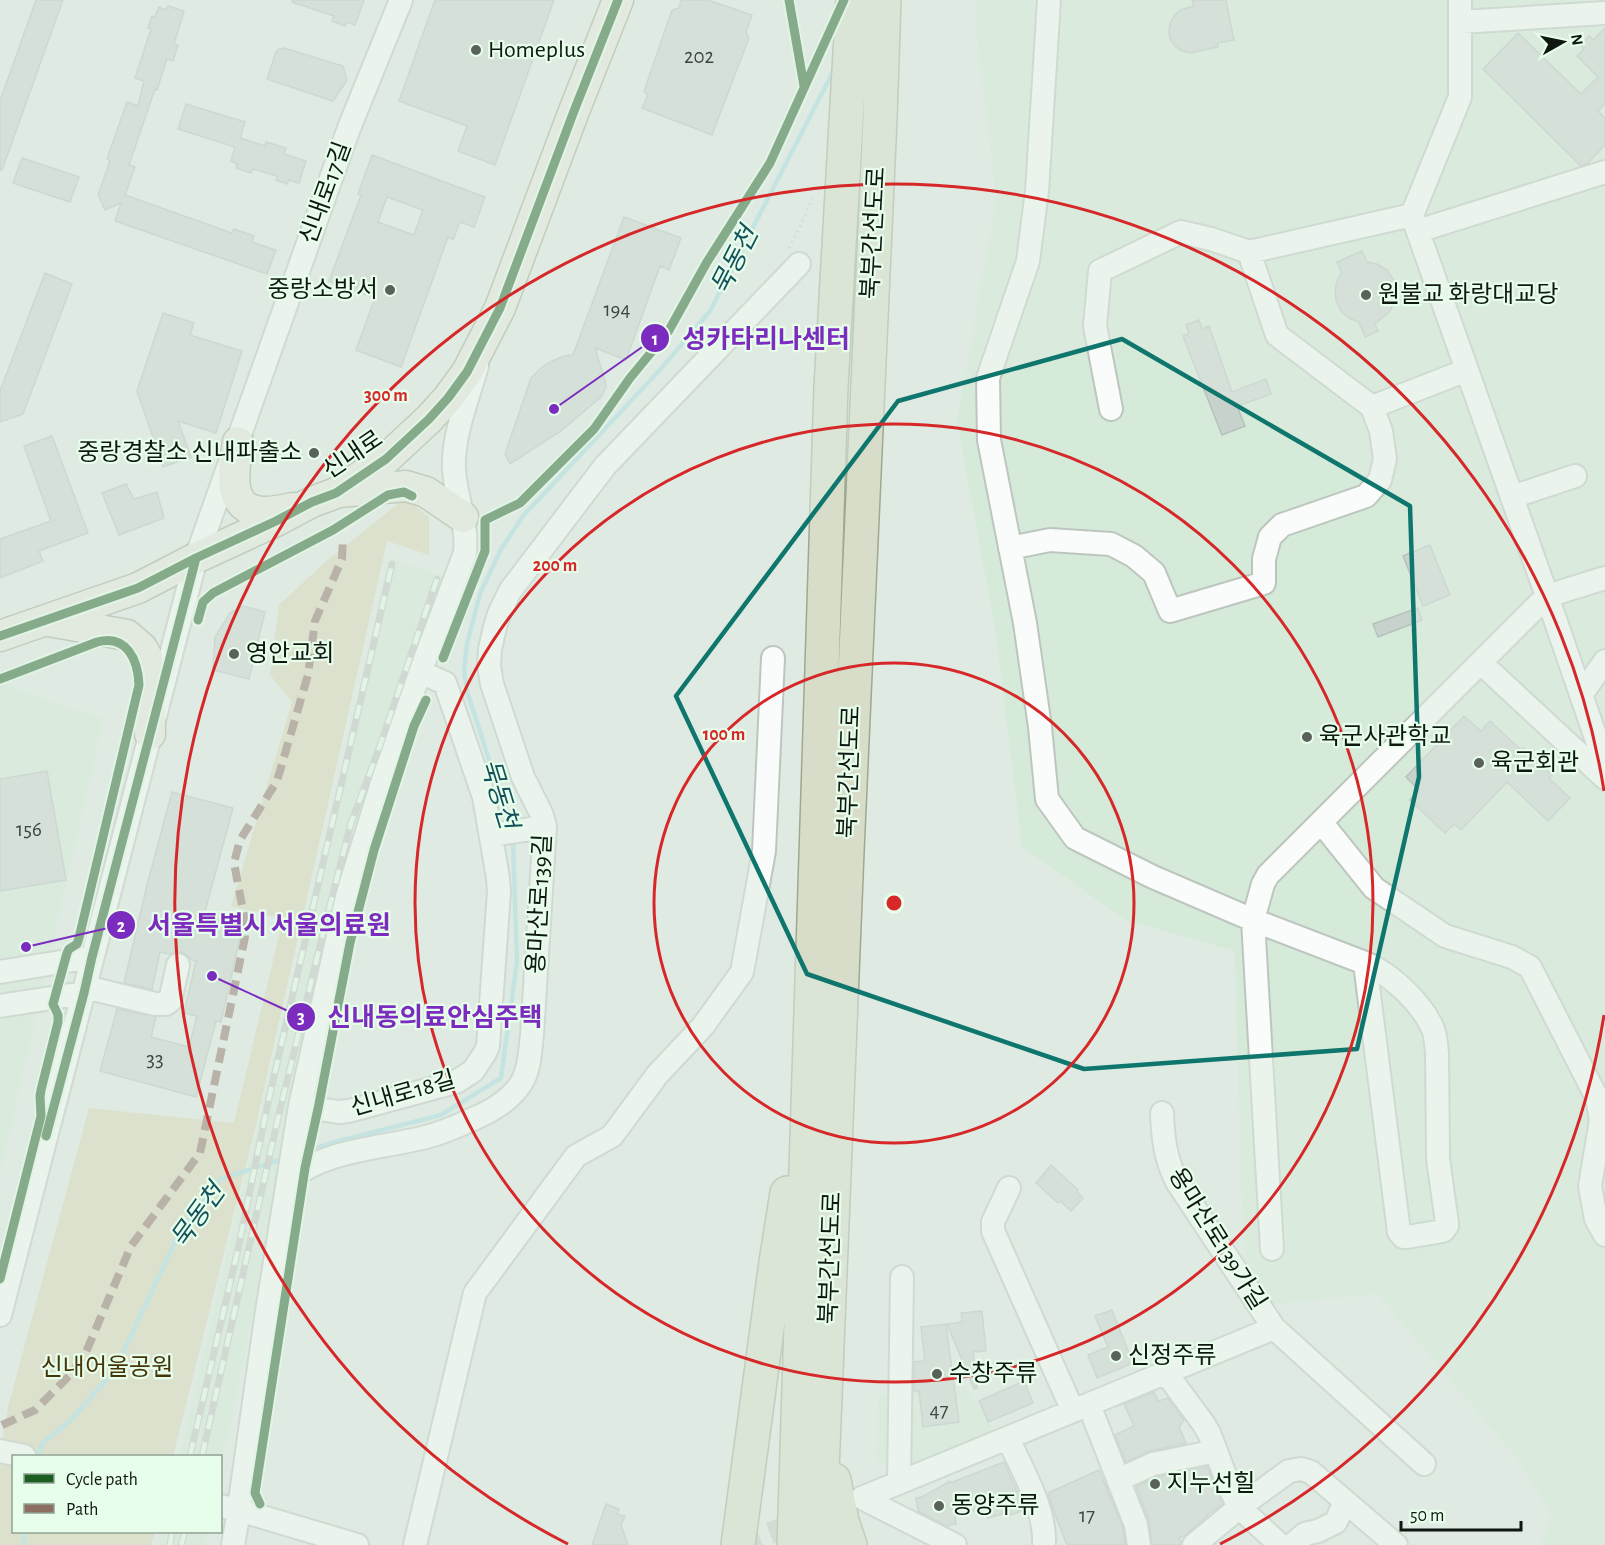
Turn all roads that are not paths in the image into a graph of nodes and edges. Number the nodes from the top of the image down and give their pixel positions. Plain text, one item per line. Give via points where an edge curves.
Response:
1 (400, 0) edge
2 (618, 0) edge
3 (853, 0) edge
4 (884, 0) edge
5 (1049, 0) edge
6 (1460, 11) edge
7 (1605, 13) edge
8 (1605, 172) edge
9 (1415, 223) junction
10 (1249, 252) junction
11 (794, 257) road end
12 (484, 339) junction
13 (1467, 370) junction
14 (1372, 407) junction
15 (1111, 409) dead end
16 (238, 442) junction
17 (1575, 476) dead end
18 (336, 493) junction
19 (1512, 497) junction
20 (302, 507) junction
21 (478, 522) junction
22 (1010, 548) junction
23 (196, 558) junction
24 (1605, 578) edge
25 (1547, 596) junction
26 (46, 620) junction
27 (0, 636) edge
28 (773, 658) dead end
29 (1605, 661) edge
30 (1481, 663) junction
31 (420, 672) junction
32 (1581, 695) junction
33 (150, 734) junction
34 (1605, 764) edge
35 (1605, 778) edge
36 (1321, 822) junction
37 (545, 827) junction
38 (491, 835) junction
39 (1253, 920) junction
40 (92, 957) junction
41 (1365, 963) junction
42 (178, 965) dead end
43 (0, 972) edge
44 (84, 990) junction
45 (0, 1006) edge
46 (808, 1058) junction
47 (300, 1106) junction
48 (1162, 1113) dead end
49 (288, 1181) junction
50 (1009, 1188) dead end
51 (1605, 1236) edge
52 (1272, 1249) dead end
53 (902, 1277) dead end
54 (0, 1315) edge
55 (1274, 1328) junction
56 (1166, 1373) junction
57 (1081, 1408) junction
58 (824, 1436) junction
59 (1008, 1438) junction
60 (0, 1451) edge
61 (1216, 1451) junction
62 (19, 1455) edge
63 (1424, 1464) dead end
64 (1118, 1480) junction
65 (899, 1483) junction
66 (1345, 1501) junction
67 (1239, 1507) junction
68 (230, 1508) edge
69 (233, 1545) edge
70 (357, 1545) edge
71 (415, 1545) edge
72 (738, 1545) edge
73 (794, 1545) edge
74 (819, 1545) edge
75 (850, 1545) edge
76 (956, 1545) edge
77 (1044, 1545) edge
78 (1139, 1545) edge
79 (1194, 1545) edge
80 (1279, 1545) edge
81 (1292, 1545) edge
82 (1396, 1545) edge

1 - 16 street, 신내로17길 via 349,128
2 - 12 main road, 신내로 via 500,308
3 - 46 highway, 북부간선도로 via 826,200 831,399
4 - 58 highway, 북부간선도로
5 - 22 street via 1037,191 1028,261 988,378 989,440
6 - 7 street
6 - 9 street via 1460,97
8 - 9 street
9 - 10 street
9 - 13 street
10 - 14 street via 1277,335
10 - 15 street via 1181,232 1100,271 1095,326
11 - 37 street, 용마산로139길 via 604,466 510,591 499,614 490,649 492,684 523,777
12 - 18 main road, 신내로 via 467,372 429,419 386,459
12 - 21 street via 455,456 456,484
13 - 14 street
13 - 19 street
14 - 22 street via 1385,459 1380,480 1366,496 1282,525 1270,537 1264,559 1264,583 1170,611 1154,573 1111,544 1050,540
16 - 20 main road via 234,482 241,501 248,508 263,512
16 - 23 street, 신내로17길
17 - 19 street
18 - 20 main road, 신내로
18 - 21 main road via 406,486 426,492
19 - 25 street
20 - 23 main road, 신내로
21 - 31 street
22 - 39 street via 1025,623 1047,799 1075,838
23 - 26 main road, 신내로 via 138,588
23 - 33 street, 신내로17길
24 - 25 street
25 - 30 street
25 - 32 street
26 - 27 main road, 신내로
26 - 33 main road via 127,635 142,648 149,669
28 - 71 street via 764,851 742,972 612,1136 576,1155 475,1293
29 - 32 street
30 - 35 street
30 - 36 street
31 - 38 street, 신내로18길 via 441,680 449,690 481,786
31 - 47 street via 395,738 347,896
32 - 34 street
33 - 40 street, 신내로17길
36 - 39 street via 1268,875
36 - 51 street via 1374,888 1446,936 1512,957 1530,968 1597,1098 1601,1120 1590,1186 1596,1219
37 - 38 street
37 - 49 street, 용마산로139길 via 530,1053 517,1090 483,1115 454,1127 427,1137 325,1159
38 - 47 street, 신내로18길 via 499,892 488,1046 479,1064 456,1082 349,1111
39 - 41 street
39 - 52 street
40 - 43 street
40 - 44 street, 신내로17길
41 - 41 street via 1401,986 1423,1011 1436,1038 1438,1159 1447,1222 1443,1231 1407,1237 1400,1232
42 - 44 street via 166,1004
44 - 45 street
44 - 54 street, 신내로17길
46 - 72 highway
46 - 73 highway, 북부간선도로
47 - 49 street
48 - 55 street, 용마산로139가길 via 1163,1143 1170,1169
49 - 68 street
50 - 57 street via 993,1222 993,1231
53 - 65 street
55 - 56 street, 용마산로139가길
55 - 63 street, 용마산로139가길
56 - 57 street, 용마산로139가길
56 - 61 street via 1203,1423
57 - 59 street, 용마산로139가길
57 - 64 street
58 - 74 highway, 북부간선도로
58 - 75 highway
59 - 65 street, 용마산로139가길
59 - 77 street via 1040,1510
60 - 62 street
61 - 64 street via 1153,1464
61 - 67 street
64 - 78 street via 1136,1525
65 - 76 street, 용마산로139가길 via 862,1498
66 - 67 street via 1311,1472 1301,1469 1289,1471
66 - 81 street via 1336,1522 1305,1534
66 - 82 street
67 - 79 street
67 - 80 street
68 - 69 street
68 - 70 street

